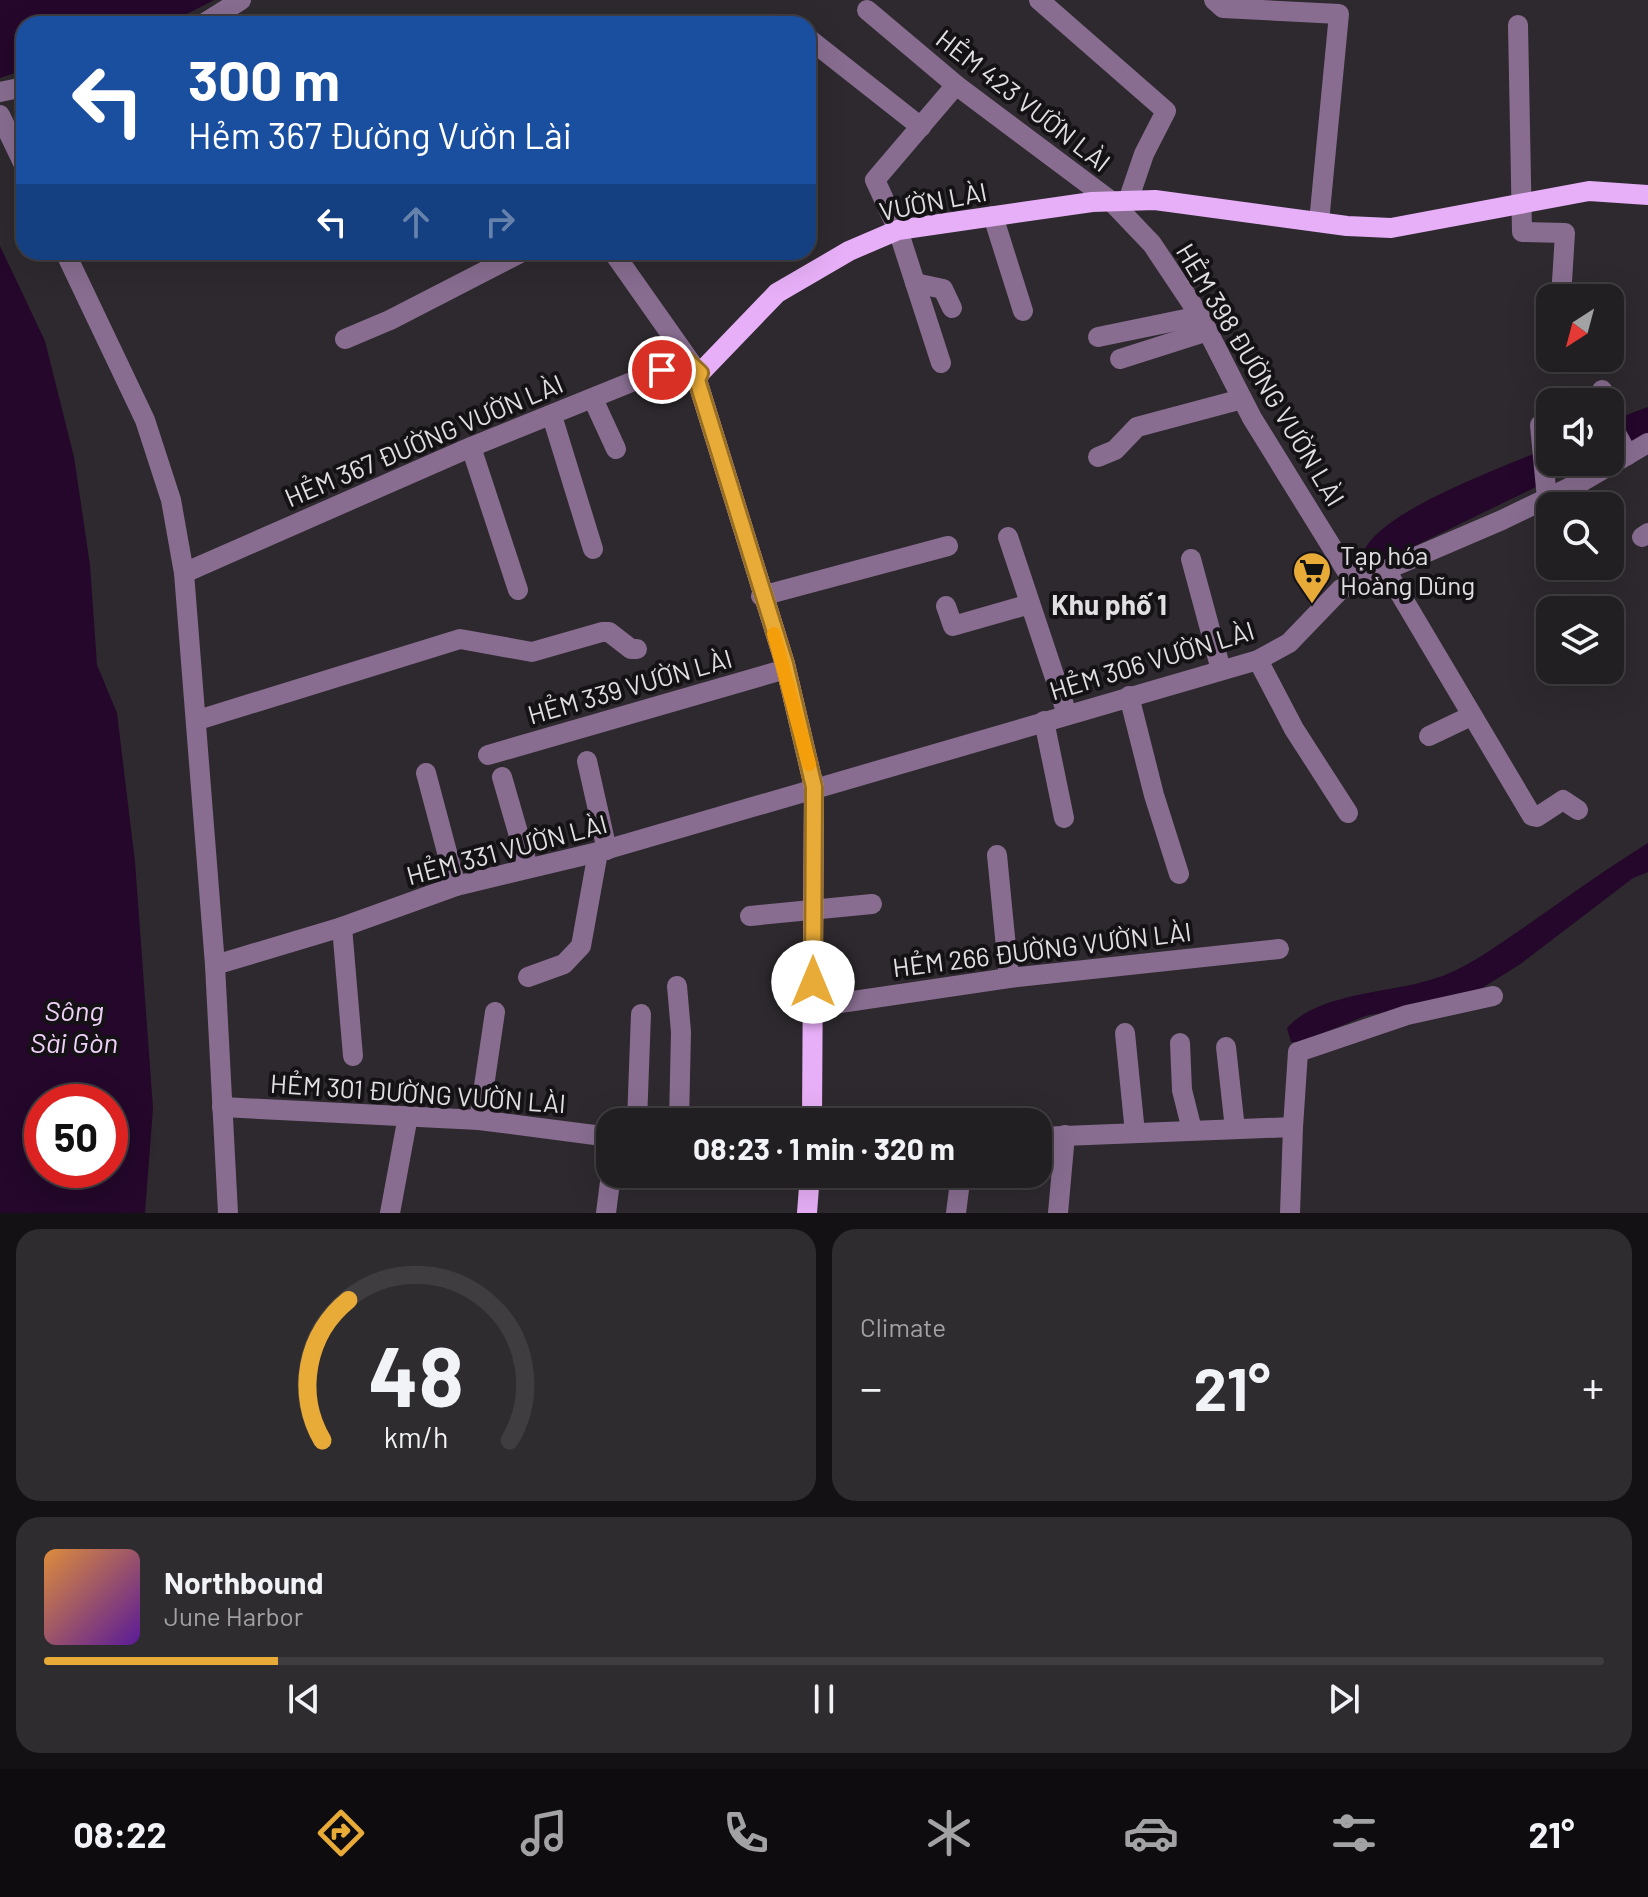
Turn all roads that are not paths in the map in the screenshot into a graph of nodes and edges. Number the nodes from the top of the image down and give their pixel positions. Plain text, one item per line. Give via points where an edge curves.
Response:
1 (241, 0) edge
2 (1039, 0) edge
3 (1214, 0) edge
4 (1285, 5) edge
5 (867, 10) dead end
6 (216, 16) edge
7 (1518, 25) dead end
8 (816, 44) edge
9 (956, 85) junction
10 (0, 115) edge
11 (921, 127) junction
12 (16, 148) edge
13 (1648, 195) edge
14 (1119, 201) junction
15 (1522, 205) junction
16 (993, 216) junction
17 (1319, 222) junction
18 (898, 230) junction
19 (69, 260) edge
20 (506, 260) edge
21 (619, 260) edge
22 (915, 283) junction
23 (1562, 284) edge
24 (952, 308) dead end
25 (1023, 311) dead end
26 (1204, 324) junction
27 (1098, 337) dead end
28 (345, 339) dead end
29 (1120, 359) dead end
30 (941, 363) dead end
31 (693, 366) junction
32 (593, 399) junction
33 (1242, 399) junction
34 (552, 416) junction
35 (1648, 443) edge
36 (471, 447) junction
37 (1624, 447) edge
38 (616, 449) dead end
39 (1626, 451) junction
40 (1098, 457) dead end
41 (1543, 476) edge
42 (1545, 492) joint
43 (1536, 496) edge
44 (1008, 537) dead end
45 (948, 546) dead end
46 (593, 549) dead end
47 (1191, 559) dead end
48 (1386, 570) junction
49 (184, 573) junction
50 (1354, 583) junction
51 (518, 590) dead end
52 (761, 596) junction
53 (1030, 604) junction
54 (946, 606) dead end
55 (637, 649) dead end
56 (1258, 660) junction
57 (786, 669) junction
58 (1221, 670) junction
59 (1129, 696) junction
60 (1067, 714) junction
61 (1471, 716) junction
62 (198, 720) junction
63 (1044, 721) junction
64 (1429, 736) dead end
65 (488, 755) dead end
66 (587, 761) dead end
67 (426, 773) dead end
68 (502, 777) dead end
69 (814, 787) junction
70 (1578, 810) dead end
71 (1348, 813) dead end
72 (1064, 818) dead end
73 (602, 851) junction
74 (997, 855) dead end
75 (528, 867) junction
76 (1179, 874) dead end
77 (456, 886) junction
78 (872, 904) dead end
79 (813, 908) junction
80 (750, 916) dead end
81 (342, 927) junction
82 (1279, 949) dead end
83 (215, 965) junction
84 (528, 977) dead end
85 (1009, 978) junction
86 (677, 986) dead end
87 (1493, 996) dead end
88 (813, 1007) junction
89 (495, 1012) dead end
90 (641, 1014) dead end
91 (1125, 1033) dead end
92 (1180, 1043) dead end
93 (1226, 1047) dead end
94 (353, 1056) dead end
95 (222, 1107) junction
96 (638, 1108) edge
97 (679, 1108) edge
98 (812, 1108) edge
99 (408, 1116) junction
100 (479, 1120) junction
101 (1293, 1127) junction
102 (1235, 1129) junction
103 (1192, 1130) junction
104 (1135, 1133) junction
105 (596, 1135) edge
106 (1065, 1135) junction
107 (1052, 1136) edge
108 (609, 1188) edge
109 (809, 1188) edge
110 (959, 1188) edge
111 (228, 1213) edge
112 (390, 1213) edge
113 (606, 1213) edge
114 (807, 1213) edge
115 (956, 1213) edge
116 (1058, 1213) edge
117 (1290, 1213) edge

1 - 6 street
2 - 14 street via 1166,111
3 - 4 street via 1223,8
4 - 17 street via 1339,14
5 - 9 street, HẺM 423 VƯỜN LÀI
7 - 15 street
8 - 11 street
9 - 11 street
9 - 14 street, HẺM 423 VƯỜN LÀI
10 - 12 street
11 - 18 street via 875,180
13 - 15 main road, VƯỜN LÀI via 1589,191
14 - 16 main road, VƯỜN LÀI
14 - 17 main road, VƯỜN LÀI via 1180,201
14 - 26 street, HẺM 398 ĐƯỜNG VƯỜN LÀI
15 - 17 main road, VƯỜN LÀI via 1391,228
15 - 23 street via 1522,232 1565,233
16 - 18 main road, VƯỜN LÀI
16 - 25 street
18 - 22 street
18 - 31 main road, VƯỜN LÀI via 849,251 777,293
19 - 49 street via 145,420 171,500
20 - 28 street
21 - 31 street
22 - 24 street via 943,289
22 - 30 street
26 - 27 street
26 - 29 street
26 - 33 street, HẺM 398 ĐƯỜNG VƯỜN LÀI
31 - 32 street, HẺM 367 ĐƯỜNG VƯỜN LÀI
31 - 52 main road
32 - 34 street, HẺM 367 ĐƯỜNG VƯỜN LÀI
32 - 38 street
33 - 40 street via 1137,427 1111,453
33 - 50 street, HẺM 398 ĐƯỜNG VƯỜN LÀI
34 - 36 street, HẺM 367 ĐƯỜNG VƯỜN LÀI
34 - 46 street
35 - 39 street, HẺM 306 VƯỜN LÀI
36 - 49 street, HẺM 367 ĐƯỜNG VƯỜN LÀI
36 - 51 street
37 - 39 street
39 - 42 street, HẺM 306 VƯỜN LÀI
41 - 42 street
43 - 48 street, HẺM 306 VƯỜN LÀI
44 - 53 street
45 - 52 street
47 - 58 street
48 - 50 street, HẺM 306 VƯỜN LÀI
48 - 61 street
49 - 62 street
50 - 56 street, HẺM 306 VƯỜN LÀI via 1341,589 1289,643
52 - 57 main road
53 - 54 street via 953,626
53 - 60 street
55 - 62 street via 609,632 532,652 460,639
56 - 58 street, HẺM 306 VƯỜN LÀI
56 - 71 street
57 - 65 street, HẺM 339 VƯỜN LÀI
57 - 69 main road
58 - 59 street, HẺM 306 VƯỜN LÀI
59 - 60 street, HẺM 306 VƯỜN LÀI
59 - 76 street
60 - 63 street, HẺM 306 VƯỜN LÀI
61 - 64 street
61 - 70 street via 1532,816 1563,800
62 - 83 street
63 - 69 street, HẺM 306 VƯỜN LÀI
63 - 72 street
66 - 73 street
67 - 77 street
68 - 75 street
69 - 73 street, HẺM 331 VƯỜN LÀI
69 - 79 main road
73 - 75 street, HẺM 331 VƯỜN LÀI
73 - 84 street via 581,946 564,964
74 - 85 street
75 - 77 street, HẺM 331 VƯỜN LÀI
77 - 81 street, HẺM 331 VƯỜN LÀI
78 - 79 street
79 - 80 street
79 - 88 main road
81 - 83 street, HẺM 331 VƯỜN LÀI
81 - 94 street
82 - 85 street, HẺM 266 ĐƯỜNG VƯỜN LÀI
83 - 95 street
85 - 88 street, HẺM 266 ĐƯỜNG VƯỜN LÀI
86 - 97 street
87 - 101 street via 1407,1015 1298,1052
88 - 98 main road
89 - 100 street
90 - 96 street
91 - 104 street
92 - 103 street via 1182,1090
93 - 102 street
95 - 99 street, HẺM 301 ĐƯỜNG VƯỜN LÀI
95 - 111 street
99 - 100 street, HẺM 301 ĐƯỜNG VƯỜN LÀI
99 - 112 street
100 - 105 street, HẺM 301 ĐƯỜNG VƯỜN LÀI
101 - 102 street
101 - 117 street
102 - 103 street
103 - 104 street
104 - 106 street
106 - 107 street
106 - 116 street
108 - 113 street
109 - 114 main road
110 - 115 street

